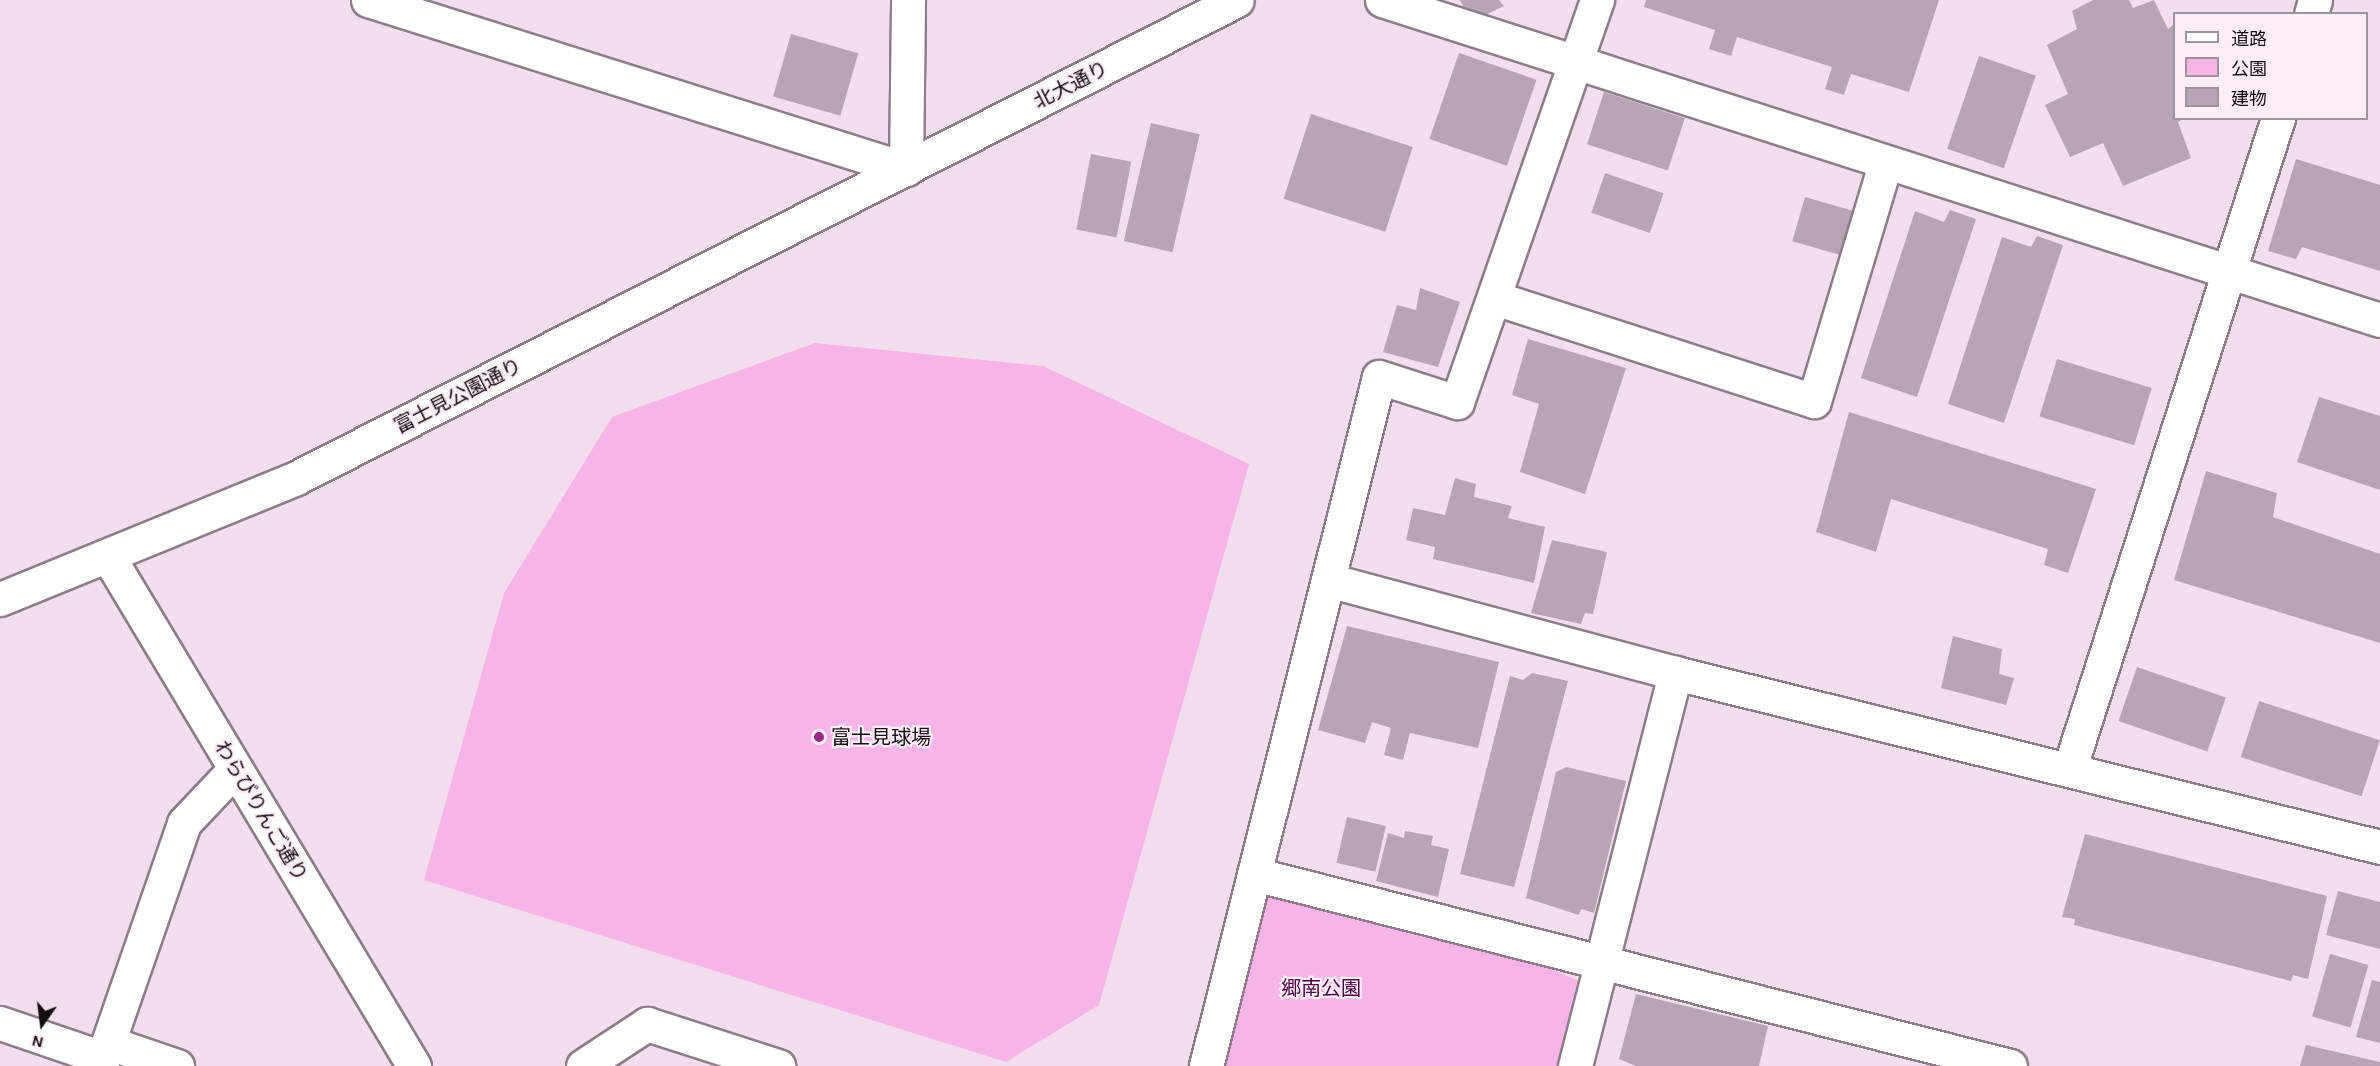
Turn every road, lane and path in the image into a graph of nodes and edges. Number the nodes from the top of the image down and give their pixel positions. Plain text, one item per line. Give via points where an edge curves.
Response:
1 (368, 0) edge
2 (908, 0) edge
3 (1237, 0) edge
4 (1382, 0) edge
5 (1597, 0) edge
6 (1578, 63) junction
7 (2277, 120) edge
8 (1885, 165) junction
9 (906, 170) junction
10 (2229, 272) junction
11 (1495, 298) junction
12 (2380, 321) edge
13 (108, 556) junction
14 (1328, 580) junction
15 (0, 599) edge
16 (1675, 673) junction
17 (2070, 768) junction
18 (235, 769) junction
19 (2380, 847) edge
20 (1254, 874) junction
21 (1601, 959) junction
22 (0, 1023) edge
23 (104, 1056) edge
24 (177, 1066) edge
25 (414, 1066) edge
26 (583, 1066) edge
27 (778, 1066) edge
28 (1206, 1066) edge
29 (1575, 1066) edge
30 (2010, 1066) edge

1 - 9 street
2 - 9 street
3 - 9 street, 北大通り
4 - 6 street
5 - 6 street
6 - 8 street
6 - 11 street
7 - 10 street
8 - 10 street
8 - 11 street via 1814,401
9 - 13 street, 富士見公園通り via 296,478
10 - 12 street
10 - 17 street
11 - 14 street via 1457,402 1379,377
13 - 15 street, 富士見公園通り
13 - 18 street, わらびりんご通り
14 - 16 street
14 - 20 street
16 - 17 street
16 - 21 street
17 - 19 street
18 - 23 street via 184,823
18 - 25 street, わらびりんご通り
20 - 21 street
20 - 28 street
21 - 29 street
21 - 30 street
22 - 23 street
23 - 24 street
26 - 27 street via 647,1024

